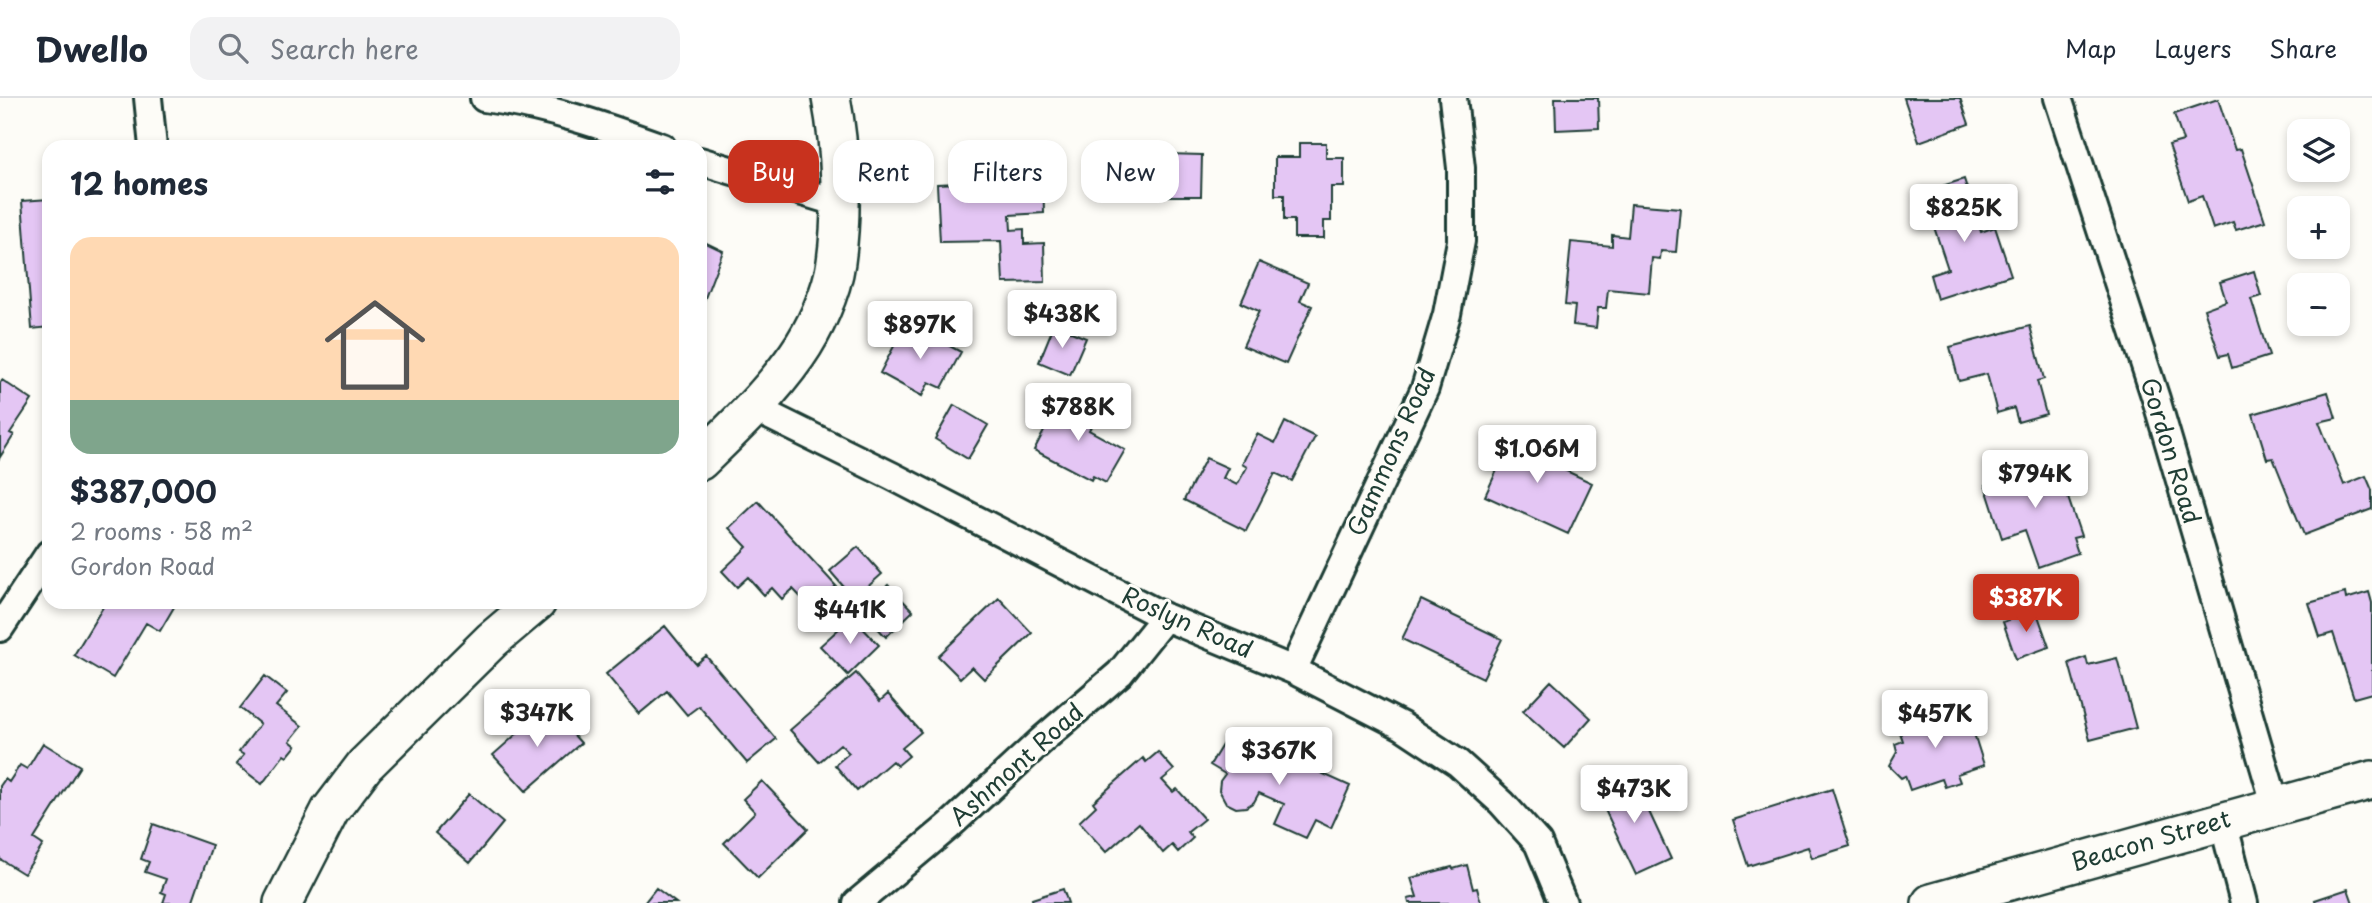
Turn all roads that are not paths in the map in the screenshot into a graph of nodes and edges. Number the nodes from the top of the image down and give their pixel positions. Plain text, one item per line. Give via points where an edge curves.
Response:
1 (148, 98) edge
2 (484, 98) edge
3 (831, 98) edge
4 (1453, 98) edge
5 (2058, 98) edge
6 (152, 140) edge
7 (642, 140) edge
8 (837, 140) edge
9 (707, 162) edge
10 (833, 201) edge
11 (839, 203) edge
12 (754, 408) junction
13 (707, 454) edge
14 (42, 565) edge
15 (529, 609) edge
16 (1165, 617) junction
17 (0, 628) edge
18 (1293, 670) junction
19 (2372, 780) edge
20 (2276, 807) junction
21 (2222, 821) junction
22 (283, 903) edge
23 (857, 903) edge
24 (1563, 903) edge
25 (1931, 903) edge
26 (2244, 903) edge

1 - 6 street
2 - 7 street via 583,119
3 - 8 main road
4 - 18 street, Gammons Road via 1461,168 1461,241 1447,314 1424,388
5 - 20 street, Gordon Road via 2155,399
9 - 10 street
11 - 12 main road via 835,264 825,303 798,354
12 - 13 main road
12 - 16 street, Roslyn Road
14 - 17 street
15 - 22 main road via 365,765 330,811
16 - 18 street, Roslyn Road
16 - 23 street, Ashmont Road via 1120,673
18 - 24 street, Roslyn Road via 1402,726 1458,763 1538,843
19 - 20 main road, Beacon Street
20 - 21 main road, Beacon Street
21 - 25 main road, Beacon Street
21 - 26 street

